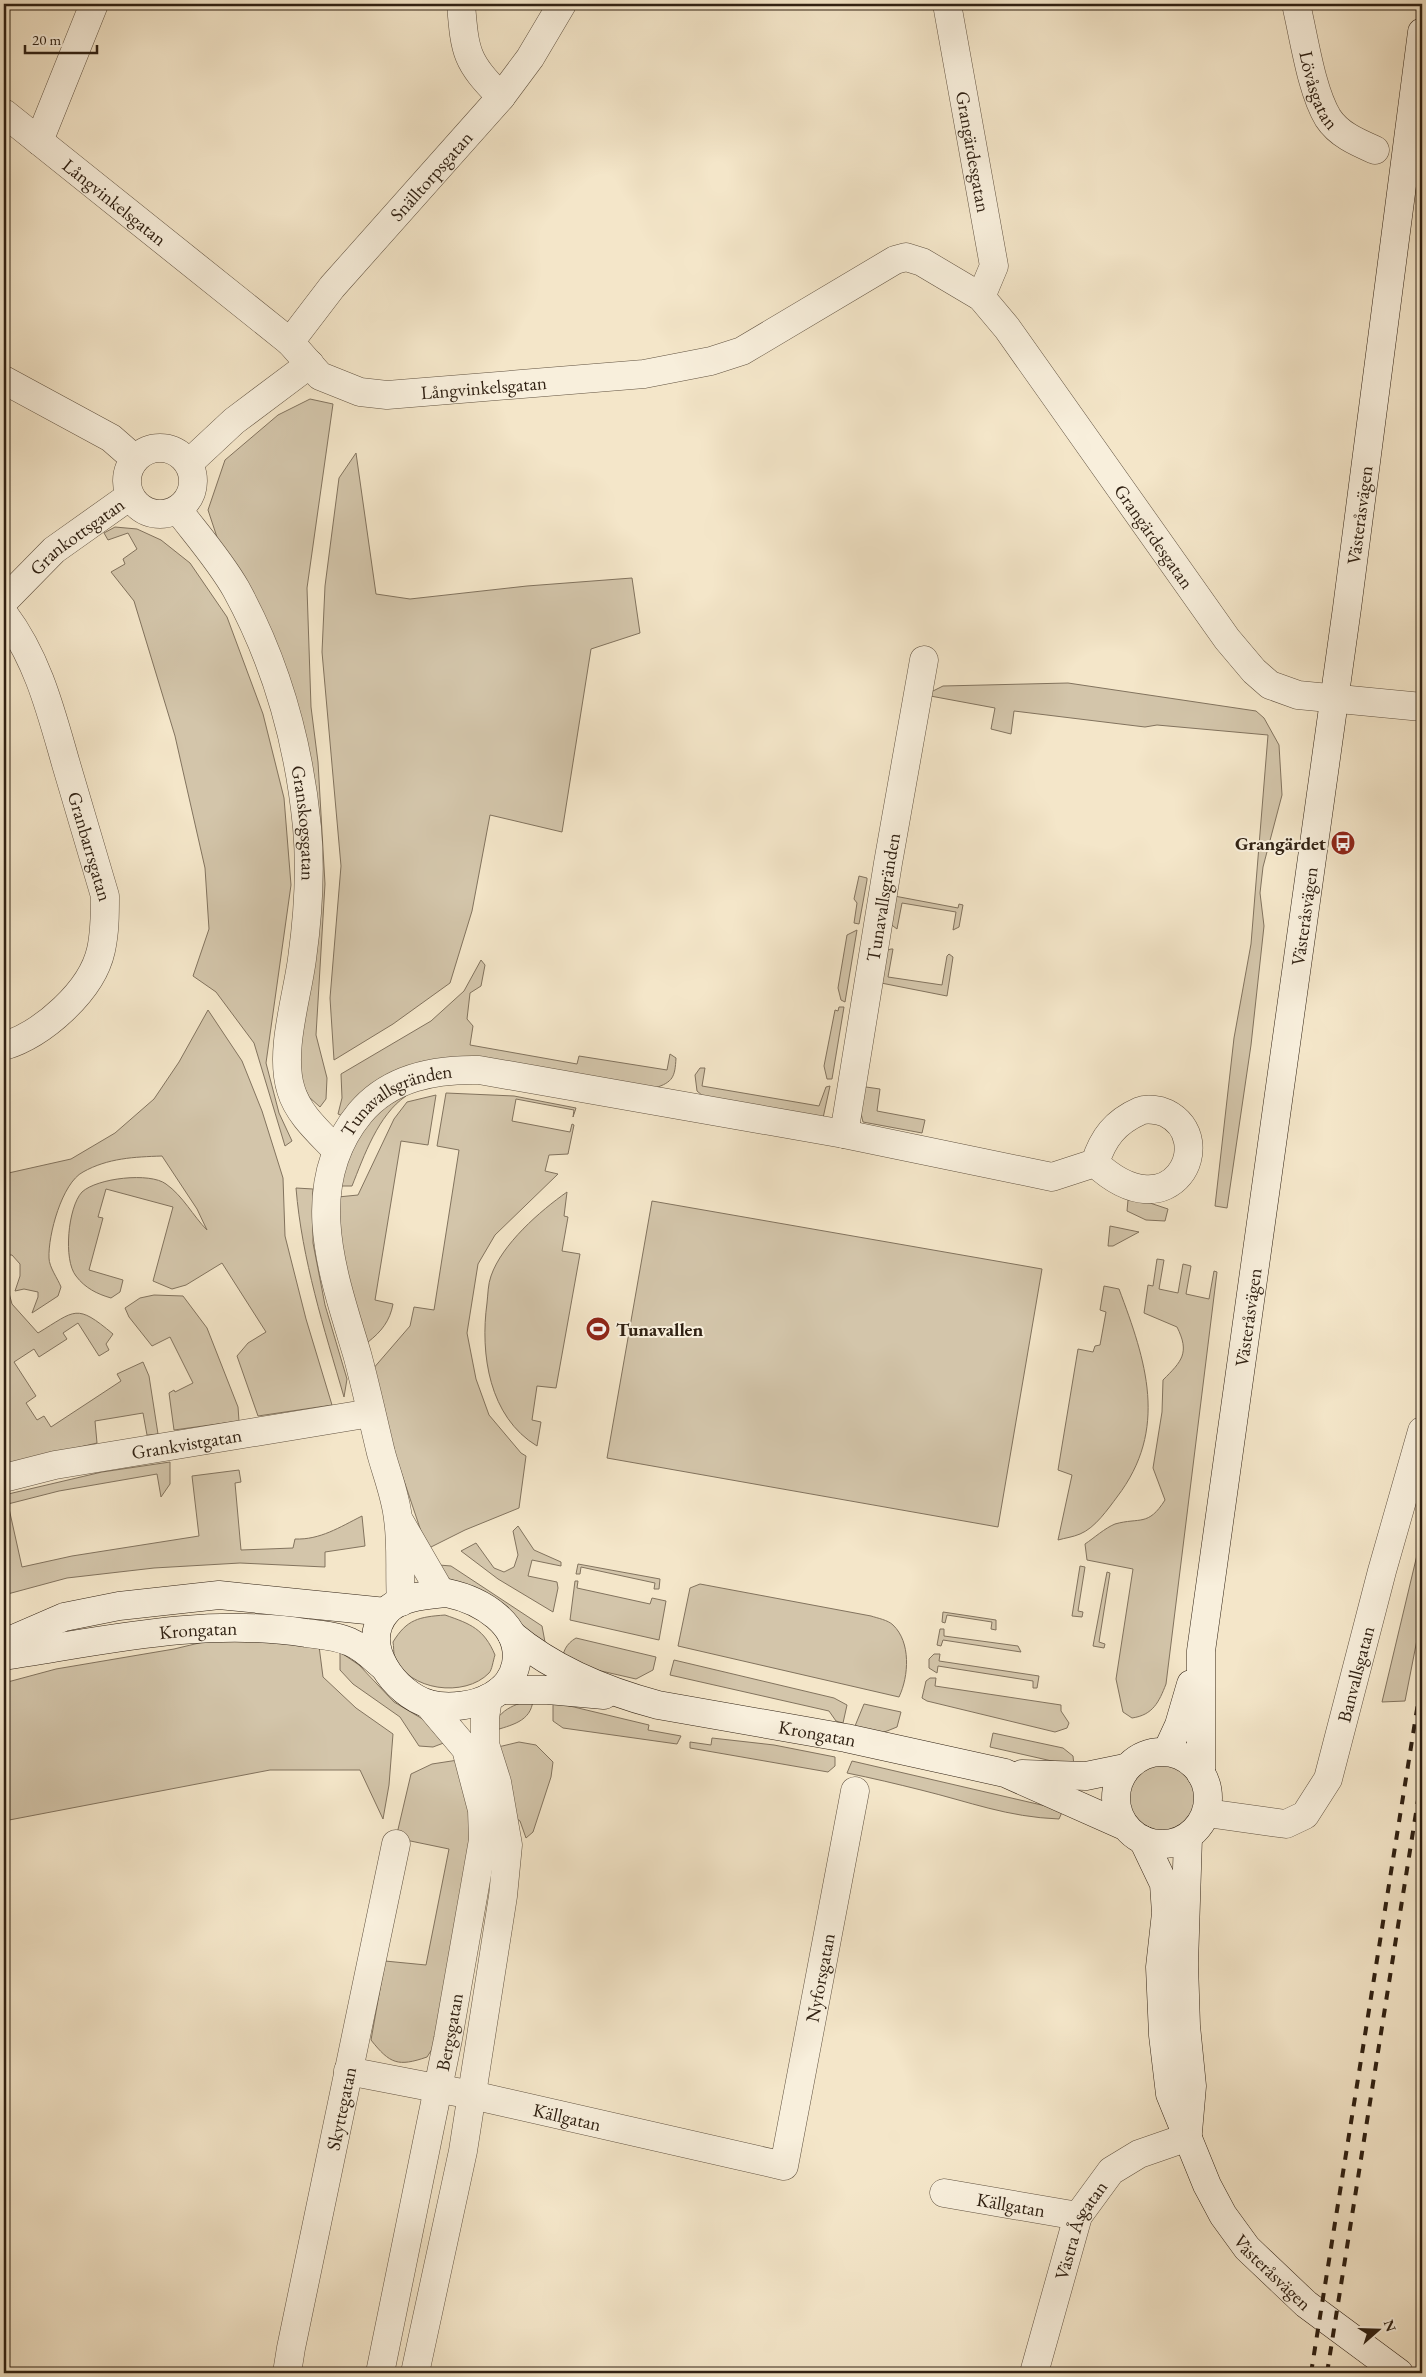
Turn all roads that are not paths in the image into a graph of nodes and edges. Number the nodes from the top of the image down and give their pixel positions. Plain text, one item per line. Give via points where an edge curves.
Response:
1 (94, 4) edge
2 (461, 4) edge
3 (562, 4) edge
4 (946, 4) edge
5 (1296, 4) edge
6 (1422, 32) edge
7 (502, 97) junction
8 (4, 113) edge
9 (39, 140) junction
10 (1376, 150) dead end
11 (981, 297) junction
12 (1007, 328) joint
13 (290, 342) junction
14 (310, 364) junction
15 (4, 380) edge
16 (135, 459) junction
17 (189, 463) junction
18 (130, 496) junction
19 (178, 510) junction
20 (4, 601) edge
21 (4, 614) edge
22 (924, 660) dead end
23 (1334, 699) junction
24 (1422, 707) edge
25 (4, 1046) edge
26 (844, 1134) junction
27 (336, 1150) junction
28 (1095, 1163) dead end
29 (371, 1413) junction
30 (1422, 1431) edge
31 (4, 1478) edge
32 (398, 1519) junction
33 (441, 1594) junction
34 (394, 1607) junction
35 (512, 1635) junction
36 (4, 1643) edge
37 (1201, 1651) junction
38 (4, 1656) edge
39 (384, 1667) junction
40 (495, 1694) junction
41 (628, 1697) junction
42 (428, 1704) junction
43 (1167, 1751) junction
44 (1125, 1768) junction
45 (1005, 1773) junction
46 (1201, 1774) junction
47 (855, 1791) dead end
48 (1207, 1813) junction
49 (1133, 1833) junction
50 (1188, 1837) junction
51 (396, 1844) dead end
52 (348, 2071) junction
53 (438, 2090) junction
54 (472, 2095) junction
55 (1188, 2137) junction
56 (784, 2166) joint
57 (944, 2193) dead end
58 (1078, 2216) junction
59 (287, 2373) edge
60 (380, 2373) edge
61 (415, 2373) edge
62 (1034, 2373) edge
63 (1399, 2373) edge

1 - 9 street
2 - 7 street via 464,39 470,59
3 - 7 street, Snälltorpsgatan
4 - 11 street, Grangärdesgatan via 994,266
5 - 10 street, Lövåsgatan via 1318,96 1329,120 1352,140
6 - 23 street, Västeråsvägen
7 - 13 street, Snälltorpsgatan via 332,287
8 - 9 street, Långvinkelsgatan
9 - 13 street, Långvinkelsgatan
11 - 12 street, Långvinkelsgatan
11 - 14 street, Långvinkelsgatan via 922,262 906,257 880,267 742,351 674,369 387,395 360,392 334,383 320,376
12 - 23 street, Grangärdesgatan via 1227,639 1254,671 1270,685 1298,695
13 - 14 street, Långvinkelsgatan
14 - 17 street via 234,421
15 - 16 street via 111,438
16 - 17 street via 148,450 163,448 177,452
16 - 18 street via 128,470
17 - 19 street via 194,476 193,489
18 - 19 street via 146,512 168,514
18 - 20 street, Grankottsgatan via 54,550
19 - 27 street, Granskogsgatan via 236,589 272,666 291,734 302,789 309,867 302,960 287,1063 291,1090 306,1119
21 - 25 street, Granbarrsgatan via 31,658 45,693 105,896 101,952 76,995 41,1029
22 - 26 street, Tunavallsgränden
23 - 24 street, Grangärdesgatan
23 - 37 street, Västeråsvägen
26 - 27 street, Tunavallsgränden via 479,1070 451,1069 422,1074 393,1085 369,1102 350,1125
26 - 28 street, Tunavallsgränden via 1052,1177
27 - 29 street, Tunavallsgränden via 328,1197 326,1236 330,1266 360,1364
29 - 31 street, Grankvistgatan via 55,1465
29 - 32 street, Tunavallsgränden
30 - 48 street, Banvallsgatan via 1328,1779 1305,1815 1286,1824
32 - 33 street, Tunavallsgränden
32 - 34 street, Tunavallsgränden
33 - 34 street via 423,1595
33 - 35 street via 480,1603 502,1621
34 - 36 street, Krongatan via 346,1609 272,1599 210,1596 119,1606 64,1617
34 - 39 street via 378,1630 377,1650
35 - 40 street via 518,1652 515,1667 510,1681
35 - 41 street, Krongatan via 553,1666
37 - 43 street, Västeråsvägen via 1179,1725
37 - 46 street, Västeråsvägen
38 - 39 street, Krongatan via 173,1630 275,1628 350,1642
39 - 42 street via 397,1684
40 - 41 street, Krongatan via 548,1690
40 - 42 street via 461,1705
40 - 54 street, Bergsgatan via 485,1718 485,1744 497,1782 508,1845
41 - 45 street, Krongatan via 846,1738
42 - 53 street, Bergsgatan via 466,1749 482,1810 483,1840
43 - 44 street via 1151,1752
43 - 46 street via 1192,1762
44 - 45 street, Krongatan via 1086,1776
44 - 49 street via 1116,1796 1117,1812
45 - 49 street, Krongatan via 1082,1806
46 - 48 street via 1207,1786
47 - 56 street, Nyforsgatan
48 - 50 street via 1203,1824
49 - 50 street via 1162,1844
49 - 55 street, Västeråsvägen via 1164,1884 1166,1913 1160,1967 1163,2035 1170,2094
50 - 55 street, Västeråsvägen via 1184,1964 1192,2086
51 - 52 street, Skyttegatan
52 - 53 street, Källgatan
52 - 59 street, Skyttegatan
53 - 54 street, Källgatan
53 - 60 street, Bergsgatan
54 - 56 street, Källgatan
54 - 61 street, Bergsgatan
55 - 58 street, Västra Åsgatan via 1139,2154 1111,2171
55 - 63 street, Västeråsvägen via 1222,2215 1247,2248 1306,2304
57 - 58 street, Källgatan
58 - 62 street, Västra Åsgatan

